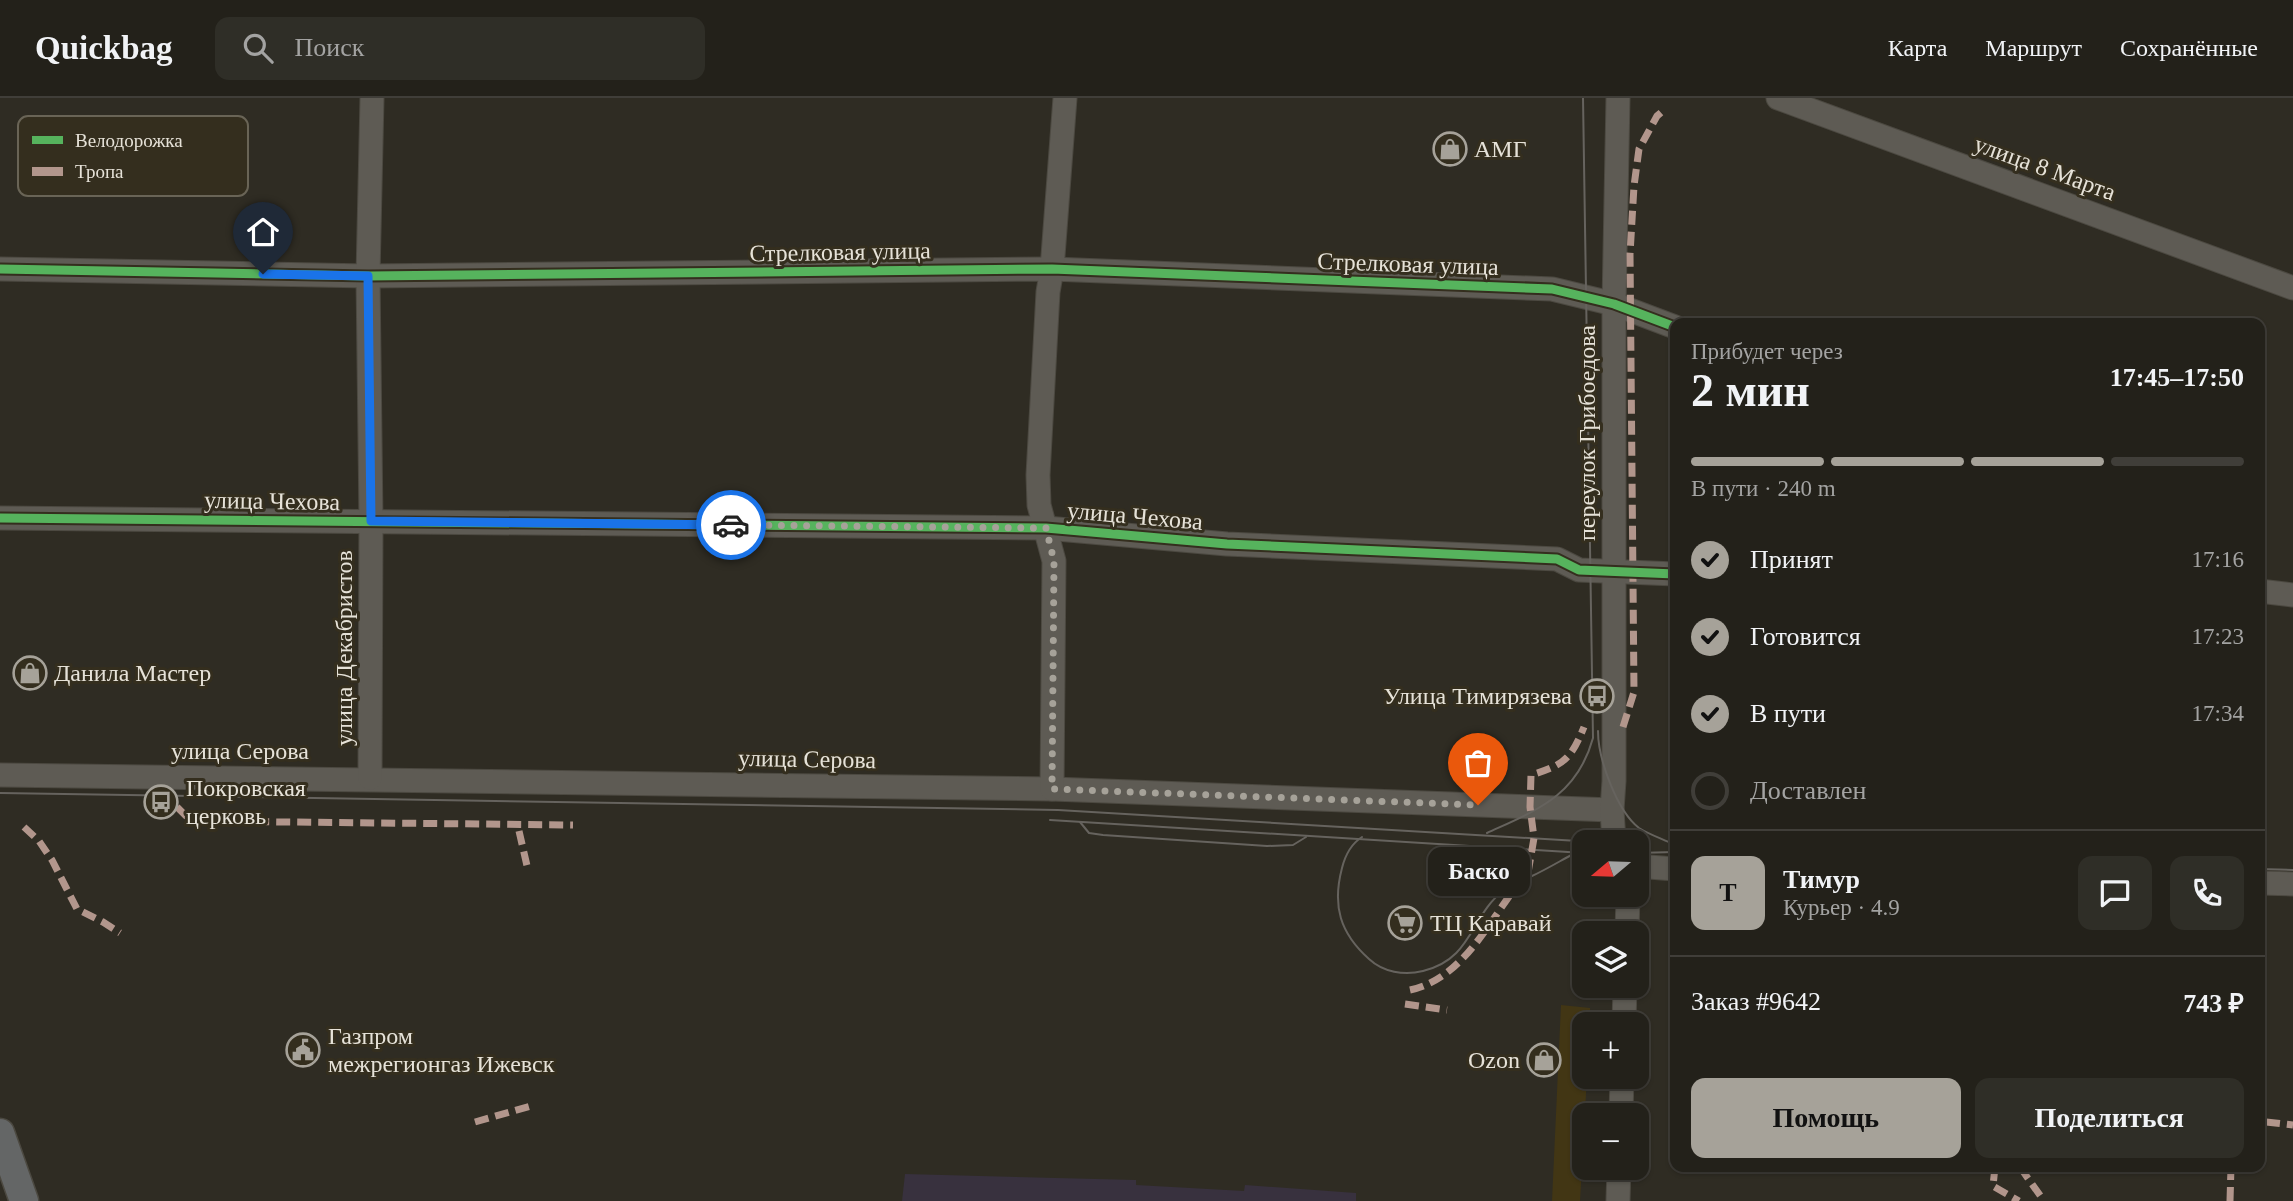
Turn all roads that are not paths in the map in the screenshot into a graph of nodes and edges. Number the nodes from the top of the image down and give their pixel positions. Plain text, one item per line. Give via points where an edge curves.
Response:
1 (372, 98) edge
2 (1065, 98) edge
3 (1779, 98) edge
4 (1622, 104) edge
5 (0, 269) edge
6 (1052, 269) junction
7 (368, 276) junction
8 (2293, 288) edge
9 (1614, 304) junction
10 (1670, 325) edge
11 (0, 518) edge
12 (371, 521) junction
13 (1046, 528) junction
14 (1614, 571) junction
15 (1670, 574) edge
16 (2265, 592) edge
17 (2293, 595) edge
18 (4, 769) edge
19 (370, 778) junction
20 (1052, 789) junction
21 (1612, 810) junction
22 (1613, 830) edge
23 (1649, 867) edge
24 (1670, 869) edge
25 (2265, 883) edge
26 (2293, 884) edge
27 (0, 1133) edge
28 (1619, 1180) edge
29 (24, 1201) edge
30 (1618, 1201) edge

1 - 7 street, улица Декабристов
2 - 6 street
3 - 8 street, улица 8 Марта
4 - 9 street, переулок Грибоедова
5 - 7 street, Стрелковая улица
6 - 7 street, Стрелковая улица
6 - 9 street, Стрелковая улица via 1552,289
6 - 13 street via 1038,475
7 - 12 street, улица Декабристов
9 - 10 street, Стрелковая улица
9 - 14 street, переулок Грибоедова
11 - 12 street, улица Чехова
12 - 13 street, улица Чехова
12 - 19 street, улица Декабристов
13 - 14 street, улица Чехова via 1227,544 1557,559 1579,570
13 - 20 street via 1054,561
14 - 15 street, улица Чехова
14 - 21 street, переулок Грибоедова
16 - 17 street
18 - 19 street, улица Серова
19 - 20 street, улица Серова
20 - 21 street, улица Серова
21 - 22 street
23 - 24 street
25 - 26 street
27 - 29 main road
28 - 30 street

